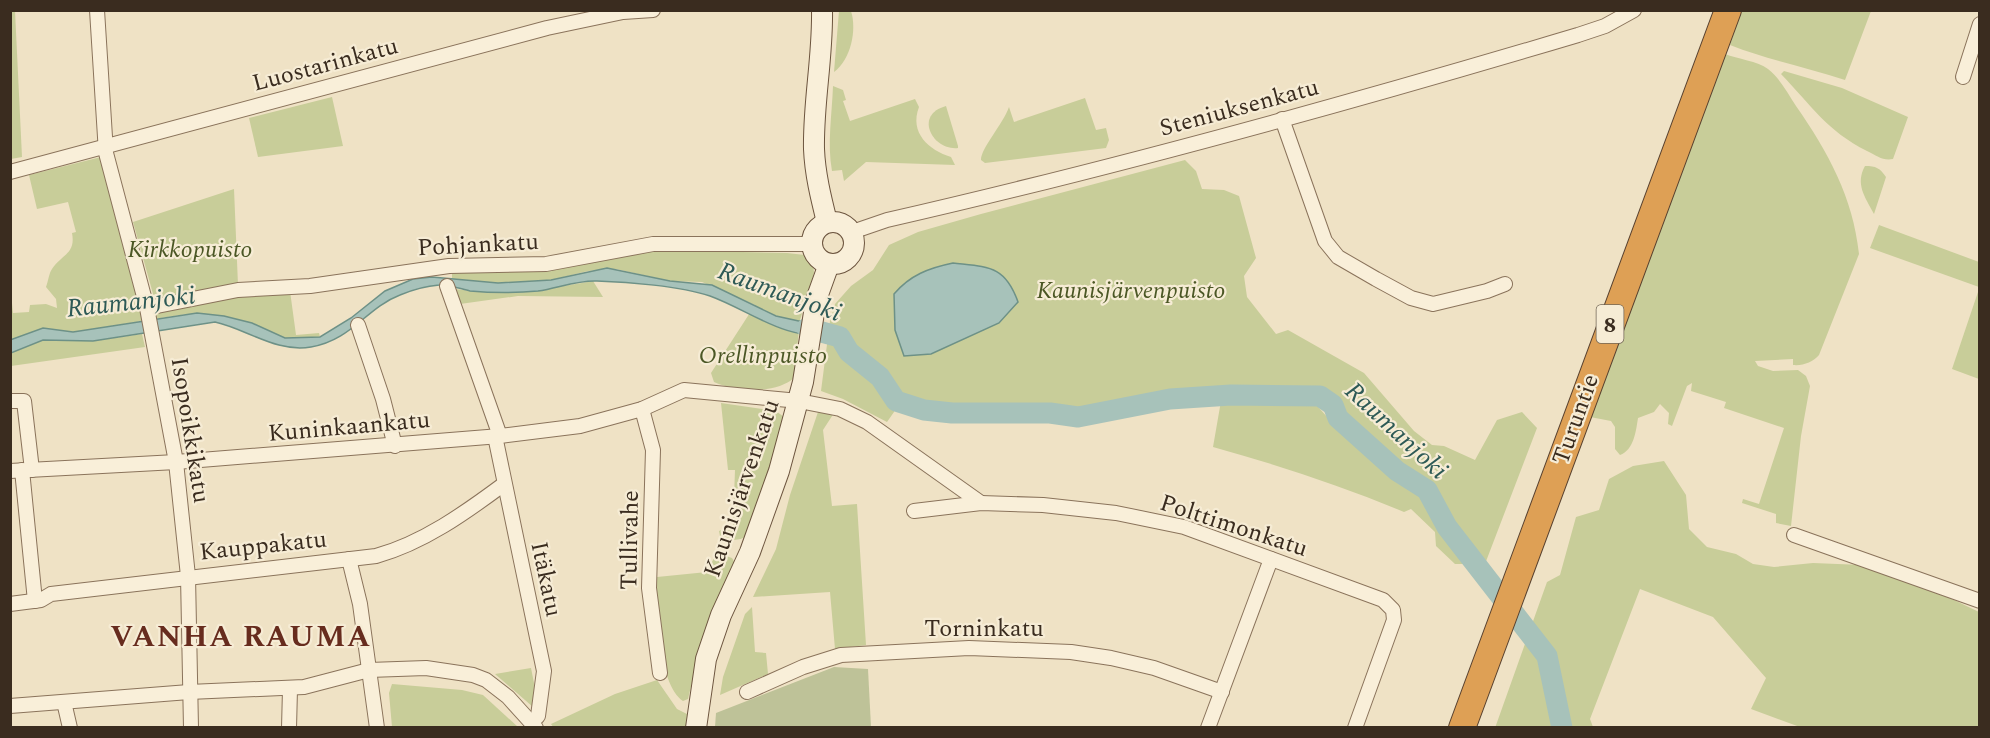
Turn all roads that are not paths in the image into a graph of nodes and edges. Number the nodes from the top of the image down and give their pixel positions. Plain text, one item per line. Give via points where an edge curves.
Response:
1 (97, 10) edge
2 (653, 10) edge
3 (822, 10) edge
4 (1634, 10) edge
5 (1724, 20) edge
6 (1980, 24) edge
7 (1963, 76) dead end
8 (1282, 119) junction
9 (105, 145) junction
10 (10, 172) edge
11 (827, 222) junction
12 (852, 231) junction
13 (812, 244) junction
14 (829, 264) junction
15 (1505, 284) dead end
16 (447, 286) dead end
17 (148, 313) junction
18 (358, 325) dead end
19 (17, 401) edge
20 (799, 401) junction
21 (642, 409) junction
22 (497, 436) junction
23 (396, 446) junction
24 (176, 462) junction
25 (22, 470) edge
26 (504, 484) junction
27 (981, 503) junction
28 (914, 511) dead end
29 (1794, 535) dead end
30 (349, 559) junction
31 (1271, 559) junction
32 (188, 576) junction
33 (35, 601) junction
34 (1980, 601) edge
35 (10, 604) edge
36 (369, 670) junction
37 (660, 673) dead end
38 (290, 689) junction
39 (189, 692) junction
40 (747, 692) dead end
41 (1222, 692) junction
42 (64, 702) junction
43 (10, 706) edge
44 (534, 725) edge
45 (70, 728) edge
46 (191, 728) edge
47 (289, 728) edge
48 (377, 728) edge
49 (696, 728) edge
50 (1208, 728) edge
51 (1355, 728) edge
52 (1462, 728) edge

1 - 9 street, Isopoikkikatu
2 - 9 street, Luostarinkatu via 623,12 547,28
3 - 11 main road via 814,150 817,185
4 - 8 street, Steniuksenkatu via 1578,35
5 - 52 highway, Turuntie / 8
6 - 7 street
8 - 12 street, Steniuksenkatu
8 - 15 street via 1324,241 1338,258 1411,298 1433,304
9 - 10 street, Luostarinkatu
9 - 17 street, Isopoikkikatu
11 - 12 main road via 840,222
11 - 13 main road via 814,233
12 - 14 main road via 855,242 851,255 843,262
13 - 14 main road via 818,258
13 - 17 street, Pohjankatu via 653,244 546,264 449,266 310,286 238,290
14 - 20 main road, Kaunisjärvenkatu via 812,318
16 - 22 street, Itäkatu
17 - 24 street, Isopoikkikatu
18 - 23 street
19 - 25 street
20 - 21 street, Kuninkaankatu via 684,390
20 - 27 street via 840,409 867,423
20 - 49 main road, Kaunisjärvenkatu via 750,552 714,633 706,659
21 - 22 street, Kuninkaankatu via 580,426
21 - 37 street, Tullivahe via 653,450 649,588
22 - 23 street, Kuninkaankatu
22 - 26 street, Itäkatu
23 - 24 street, Kuninkaankatu
24 - 25 street, Kuninkaankatu
24 - 32 street, Isopoikkikatu
25 - 33 street
26 - 30 street, Kauppakatu via 458,517 407,546
26 - 44 street, Itäkatu via 544,671
27 - 28 street, Polttimonkatu
27 - 31 street, Polttimonkatu via 1116,513 1184,527
29 - 34 street
30 - 32 street, Kauppakatu
30 - 36 street
31 - 41 street
31 - 51 street, Polttimonkatu via 1383,600 1393,610 1389,638
32 - 33 street, Kauppakatu via 51,594
32 - 39 street, Isopoikkikatu
33 - 35 street, Kauppakatu
36 - 38 street
36 - 44 street via 426,668 473,675 497,687
36 - 48 street
38 - 39 street
38 - 47 street
39 - 42 street
39 - 46 street, Isopoikkikatu
40 - 41 street, Torninkatu via 834,657 969,648 1071,652 1111,658 1154,668
41 - 50 street
42 - 43 street
42 - 45 street

